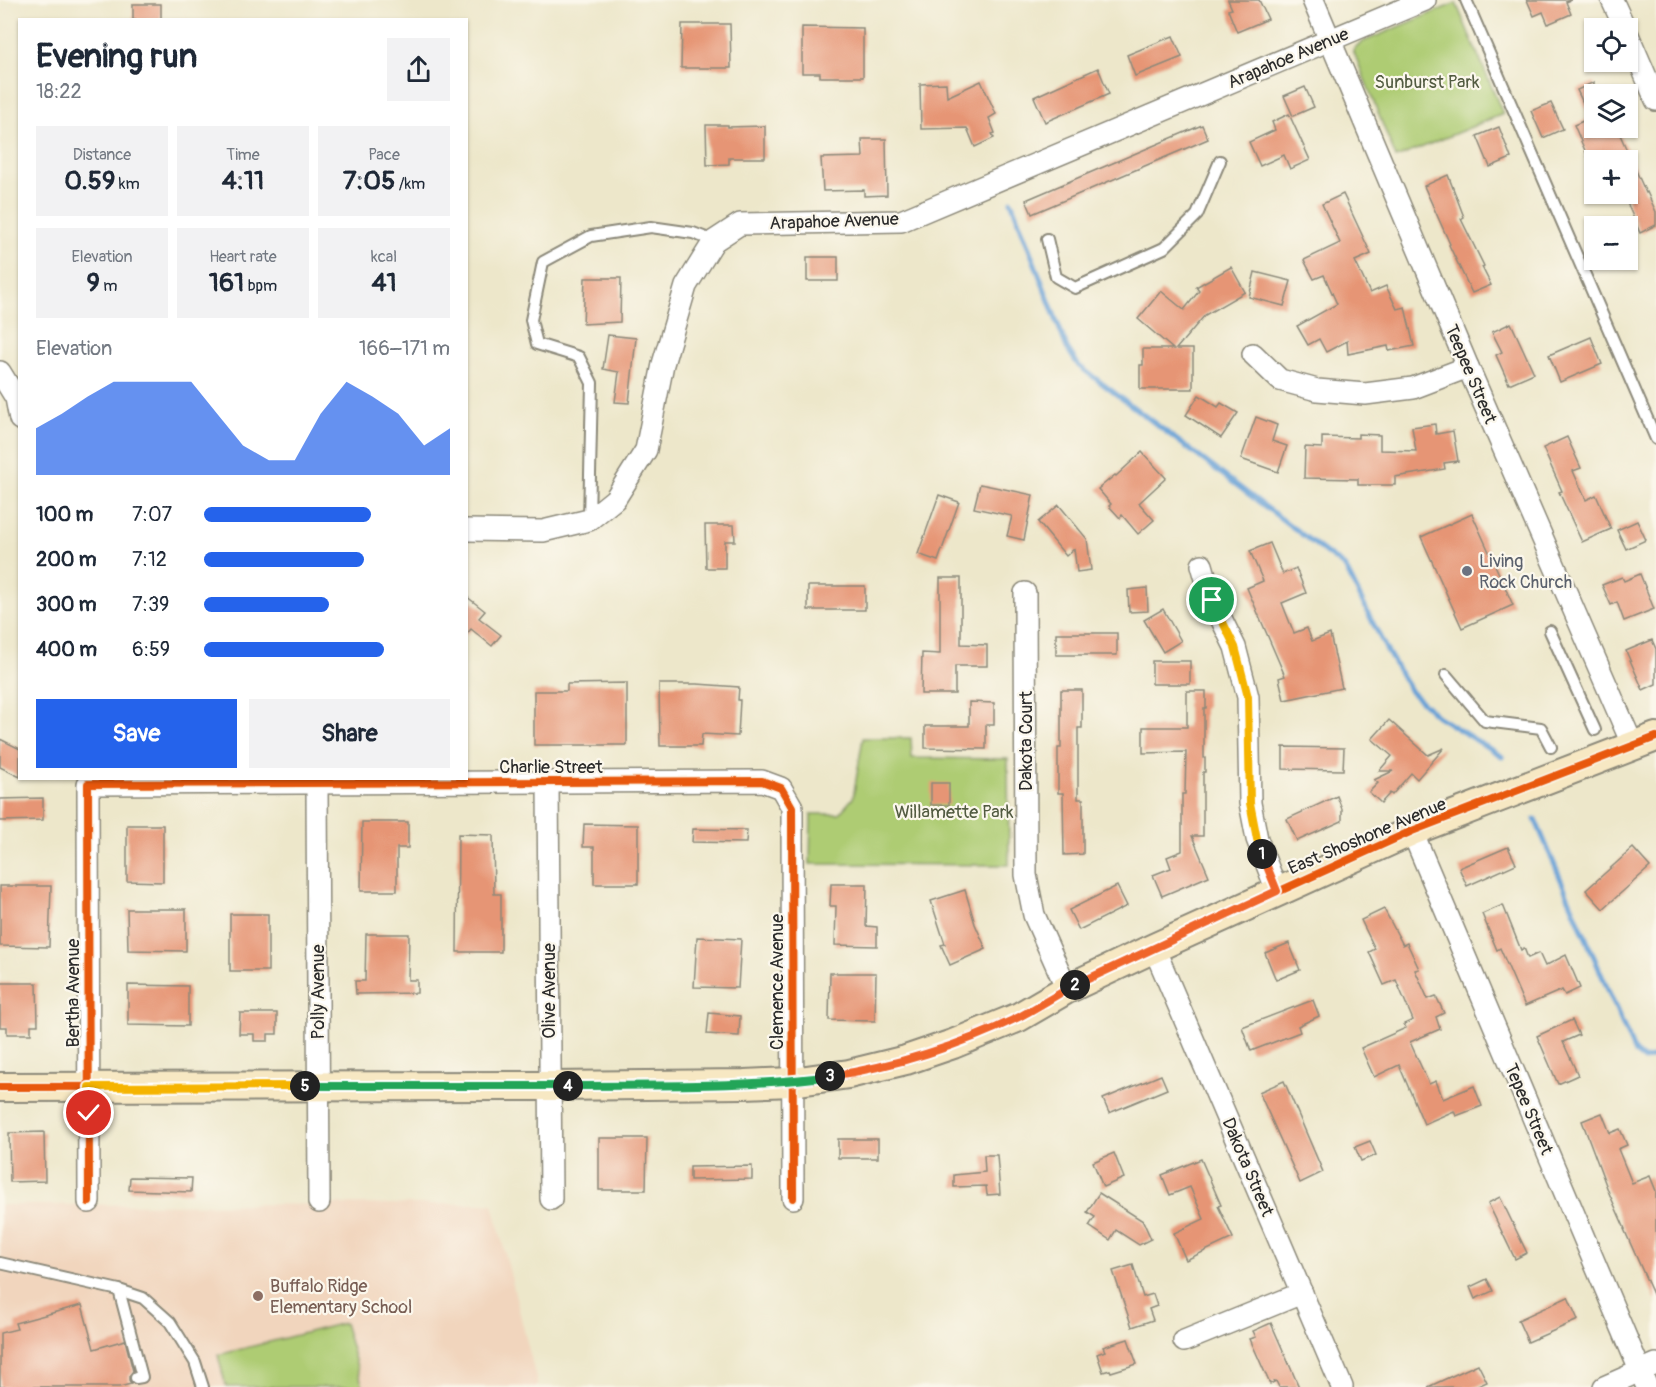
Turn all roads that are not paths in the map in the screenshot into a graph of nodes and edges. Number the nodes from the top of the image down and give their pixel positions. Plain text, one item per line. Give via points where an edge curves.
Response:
1 (1313, 0) edge
2 (1425, 0) edge
3 (1466, 0) edge
4 (1612, 0) edge
5 (1620, 18) edge
6 (1330, 41) junction
7 (1638, 58) edge
8 (1656, 100) edge
9 (1220, 161) dead end
10 (1047, 239) dead end
11 (714, 241) junction
12 (1253, 354) dead end
13 (1468, 367) junction
14 (0, 372) edge
15 (18, 408) edge
16 (1656, 439) edge
17 (589, 520) junction
18 (468, 530) edge
19 (1203, 565) dead end
20 (1025, 593) dead end
21 (1550, 631) dead end
22 (1446, 675) dead end
23 (1595, 730) dead end
24 (1644, 742) edge
25 (1551, 747) dead end
26 (762, 781) joint
27 (316, 782) junction
28 (548, 782) junction
29 (88, 784) joint
30 (1412, 831) junction
31 (1277, 891) junction
32 (1154, 948) junction
33 (1067, 989) junction
34 (792, 1082) junction
35 (318, 1086) junction
36 (550, 1086) junction
37 (0, 1087) edge
38 (89, 1087) junction
39 (793, 1198) dead end
40 (551, 1199) dead end
41 (89, 1202) dead end
42 (320, 1202) dead end
43 (0, 1263) edge
44 (119, 1290) junction
45 (1302, 1293) junction
46 (1184, 1341) dead end
47 (1648, 1374) edge
48 (136, 1378) dead end
49 (203, 1387) edge
50 (1342, 1387) edge
51 (1604, 1387) edge

1 - 6 street, Teepee Street
2 - 6 street, Arapahoe Avenue
3 - 16 lane
4 - 5 street
6 - 11 street, Arapahoe Avenue via 901,221 740,224
6 - 13 street, Teepee Street
7 - 8 street
9 - 10 lane via 1197,215 1164,248 1075,288 1056,277
11 - 17 street, Arapahoe Avenue via 686,285 663,364 646,450 615,499
11 - 17 lane via 693,233 651,227 591,236 543,262 531,320 537,344 579,357 592,383
12 - 13 street via 1280,380 1317,390 1365,394 1413,388
13 - 24 street, Teepee Street
14 - 15 street
17 - 18 street, Arapahoe Avenue via 543,531
19 - 31 street via 1212,600 1235,647 1248,697 1250,803 1257,839
20 - 33 street, Dakota Court via 1026,875 1034,915
21 - 23 lane
22 - 25 lane via 1485,721 1541,728
24 - 30 street, East Shoshone Avenue
26 - 28 street, Charlie Street
26 - 34 street, Clemence Avenue via 781,788 792,807
27 - 28 street, Charlie Street
27 - 29 street, Charlie Street
27 - 35 street, Polly Avenue
28 - 36 street, Olive Avenue
29 - 38 street, Bertha Avenue
30 - 31 street, East Shoshone Avenue
30 - 47 street, Tepee Street
31 - 32 street, East Shoshone Avenue
32 - 33 street, East Shoshone Avenue
32 - 45 street, Dakota Street
33 - 34 street, East Shoshone Avenue via 1019,1017 906,1060
34 - 36 street, East Shoshone Avenue
34 - 39 street, Clemence Avenue
35 - 36 street, East Shoshone Avenue
35 - 38 street, East Shoshone Avenue
35 - 42 street, Polly Avenue
36 - 40 street, Olive Avenue
37 - 38 street, East Shoshone Avenue
38 - 41 street, Bertha Avenue
43 - 44 lane
44 - 48 lane via 142,1377
44 - 49 lane via 143,1298 170,1322 195,1362
45 - 46 street
45 - 50 street, Dakota Street
47 - 51 street

